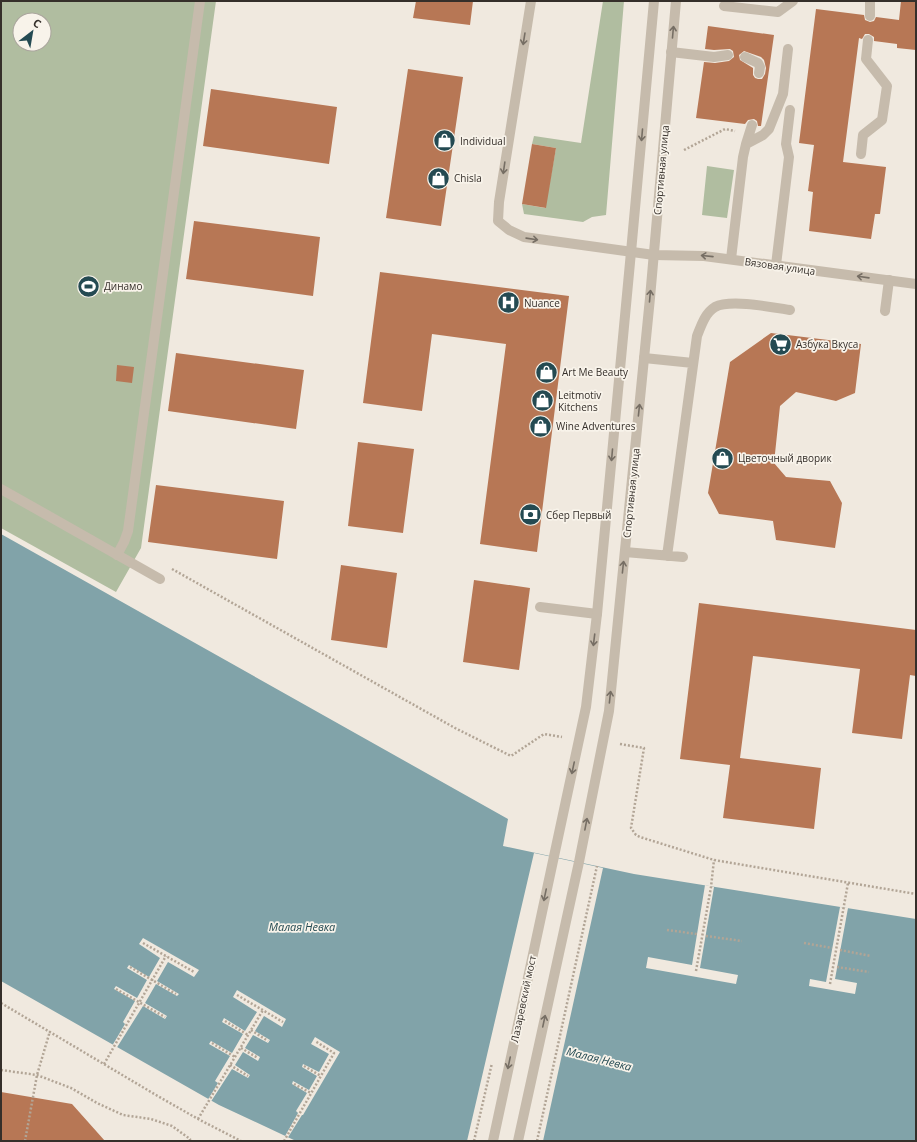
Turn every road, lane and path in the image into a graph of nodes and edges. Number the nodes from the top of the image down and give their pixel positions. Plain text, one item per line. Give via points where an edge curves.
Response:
1 (200, 1) edge
2 (531, 1) edge
3 (654, 1) edge
4 (676, 1) edge
5 (793, 1) edge
6 (870, 1) edge
7 (724, 6) dead end
8 (870, 16) dead end
9 (868, 40) dead end
10 (788, 49) dead end
11 (671, 52) junction
12 (728, 55) dead end
13 (745, 58) dead end
14 (759, 73) dead end
15 (790, 110) dead end
16 (752, 125) dead end
17 (725, 129) dead end
18 (746, 144) junction
19 (684, 150) dead end
20 (861, 154) dead end
21 (632, 252) junction
22 (654, 255) junction
23 (731, 260) junction
24 (776, 265) junction
25 (889, 280) junction
26 (916, 284) edge
27 (790, 310) dead end
28 (885, 311) dead end
29 (644, 358) junction
30 (693, 362) junction
31 (1, 489) edge
32 (625, 552) junction
33 (117, 555) junction
34 (667, 556) junction
35 (683, 557) dead end
36 (160, 580) joint
37 (540, 607) dead end
38 (597, 614) junction
39 (562, 737) dead end
40 (620, 744) dead end
41 (714, 860) junction
42 (597, 866) dead end
43 (848, 883) junction
44 (916, 894) edge
45 (667, 930) dead end
46 (697, 934) dead end
47 (706, 936) dead end
48 (742, 941) dead end
49 (143, 943) dead end
50 (804, 944) dead end
51 (832, 948) dead end
52 (840, 950) dead end
53 (166, 956) junction
54 (871, 956) dead end
55 (130, 967) dead end
56 (837, 967) dead end
57 (194, 972) dead end
58 (696, 972) dead end
59 (869, 972) dead end
60 (152, 980) junction
61 (830, 984) dead end
62 (116, 989) dead end
63 (176, 994) dead end
64 (237, 995) dead end
65 (140, 1002) junction
66 (1, 1004) edge
67 (263, 1010) junction
68 (165, 1017) dead end
69 (224, 1021) dead end
70 (283, 1022) dead end
71 (251, 1030) junction
72 (50, 1031) junction
73 (248, 1035) junction
74 (268, 1041) dead end
75 (315, 1041) dead end
76 (212, 1043) dead end
77 (240, 1048) junction
78 (235, 1057) junction
79 (258, 1058) dead end
80 (104, 1064) junction
81 (230, 1065) junction
82 (304, 1066) dead end
83 (1, 1070) edge
84 (37, 1075) junction
85 (248, 1076) dead end
86 (321, 1076) junction
87 (294, 1084) dead end
88 (311, 1094) junction
89 (198, 1119) junction
90 (191, 1140) edge
91 (25, 1141) edge
92 (241, 1141) edge
93 (284, 1141) edge
94 (493, 1141) edge
95 (518, 1141) edge
96 (537, 1141) edge

1 - 33 street via 130,515 124,542
2 -> 21 street via 498,221 524,238
3 -> 21 street
11 -> 4 street, Спортивная улица
5 - 7 street via 778,12
6 - 8 street
9 - 20 street via 866,59 887,86 882,120 863,135
10 - 18 street via 783,94 769,129
11 - 12 street via 714,57
11 - 22 street, Спортивная улица
13 - 14 street via 758,63
15 - 24 street via 786,144 789,157
16 - 18 street
17 - 19 path
18 - 23 street
21 - 22 street, Вязовая улица
21 -> 38 street
23 -> 22 street, Вязовая улица via 704,256
29 -> 22 street, Спортивная улица
23 - 24 street, Вязовая улица
25 -> 24 street, Вязовая улица
25 - 26 street, Вязовая улица
25 - 28 street
27 - 30 street via 729,303 714,308 703,320 697,336
29 - 30 street
32 -> 29 street, Спортивная улица
30 - 34 street
31 - 33 street
32 - 34 street
95 -> 32 street, Спортивная улица via 609,711
33 - 36 street
34 - 35 street
36 - 39 path via 167,566 455,728 511,756 544,734
37 - 38 street
38 -> 94 street, Лазаревский мост via 586,707
40 - 41 path via 644,748 632,831 640,837
41 - 43 path
41 - 58 path
42 - 96 path
43 - 44 path
43 - 61 path
45 - 46 path
47 - 48 path
49 - 53 path
50 - 51 path
52 - 54 path
53 - 57 path
53 - 60 path
55 - 60 path
56 - 59 path
60 - 63 path
60 - 65 path
62 - 65 path
64 - 67 path
65 - 68 path
65 - 80 path
66 - 72 path
67 - 70 path
67 - 71 path
69 - 73 path
71 - 73 path
71 - 74 path
72 - 80 path
72 - 84 path
73 - 77 path
75 - 86 path via 334,1053
76 - 78 path
77 - 78 path
77 - 79 path
78 - 81 path
80 - 89 path
81 - 85 path
81 - 89 path
82 - 86 path
83 - 84 path
84 - 90 path via 71,1088 123,1114 172,1126
84 - 91 path
86 - 88 path
87 - 88 path
88 - 93 path
89 - 92 path

